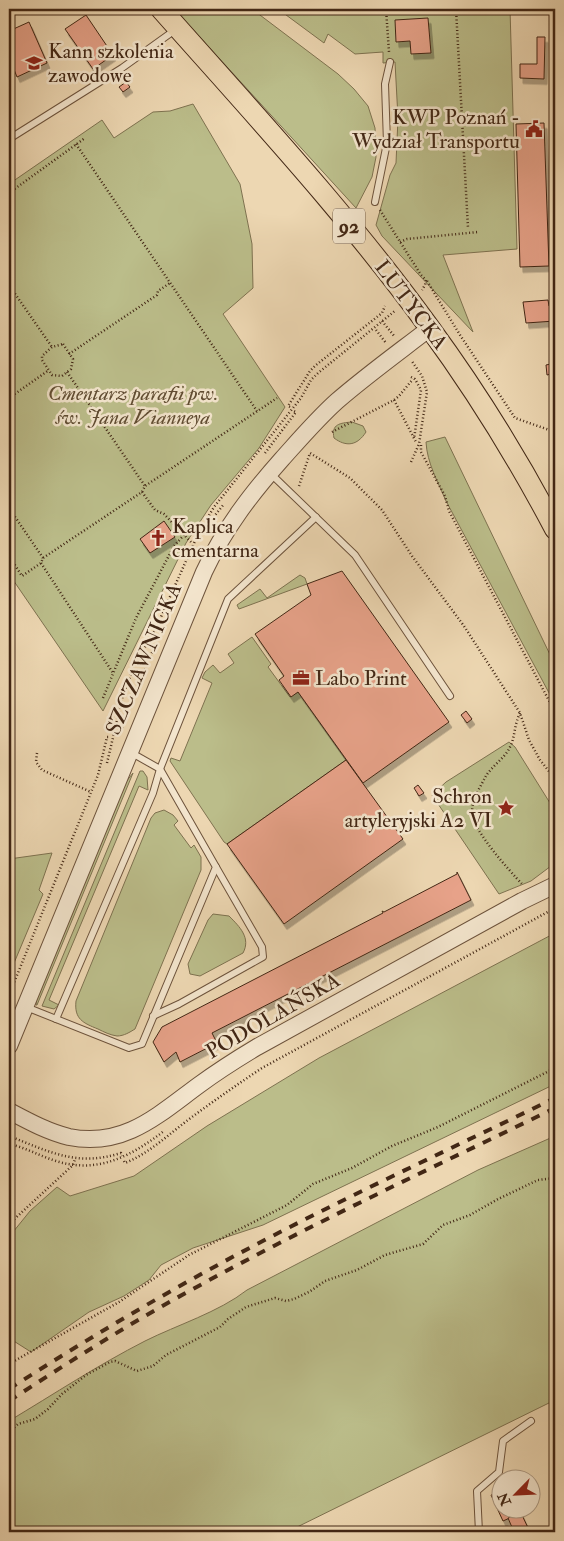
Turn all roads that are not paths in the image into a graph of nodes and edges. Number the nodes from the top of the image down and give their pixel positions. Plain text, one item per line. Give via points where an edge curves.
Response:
1 (161, 9) edge
2 (178, 28) junction
3 (390, 62) road end
4 (9, 139) edge
5 (375, 202) road end
6 (430, 328) junction
7 (270, 473) junction
8 (316, 517) junction
9 (555, 529) edge
10 (450, 696) dead end
11 (129, 752) junction
12 (160, 769) junction
13 (216, 867) junction
14 (555, 885) edge
15 (25, 1006) junction
16 (153, 1016) junction
17 (56, 1019) junction
18 (9, 1046) edge
19 (9, 1112) edge
20 (531, 1421) dead end
21 (479, 1532) edge

1 - 2 main road, LUTYCKA / 92
2 - 4 lane via 122,68
2 - 6 main road, LUTYCKA / 92 via 326,198
3 - 5 lane via 385,84 387,143
6 - 7 street, SZCZAWNICKA via 337,401
6 - 9 main road, LUTYCKA / 92 via 492,418
7 - 8 lane
7 - 11 street, SZCZAWNICKA via 239,512 211,556
8 - 10 lane via 355,555
8 - 12 lane via 228,599
11 - 12 lane
11 - 15 street, SZCZAWNICKA
12 - 13 lane
12 - 17 lane via 153,793
13 - 16 lane
13 - 16 lane via 262,947 263,957
14 - 19 street, PODOLAŃSKA via 257,1047 133,1131 103,1138 78,1138 53,1133
15 - 17 lane
15 - 18 street, SZCZAWNICKA
16 - 17 lane via 142,1044 129,1048
20 - 21 lane via 503,1441 499,1472 477,1491

